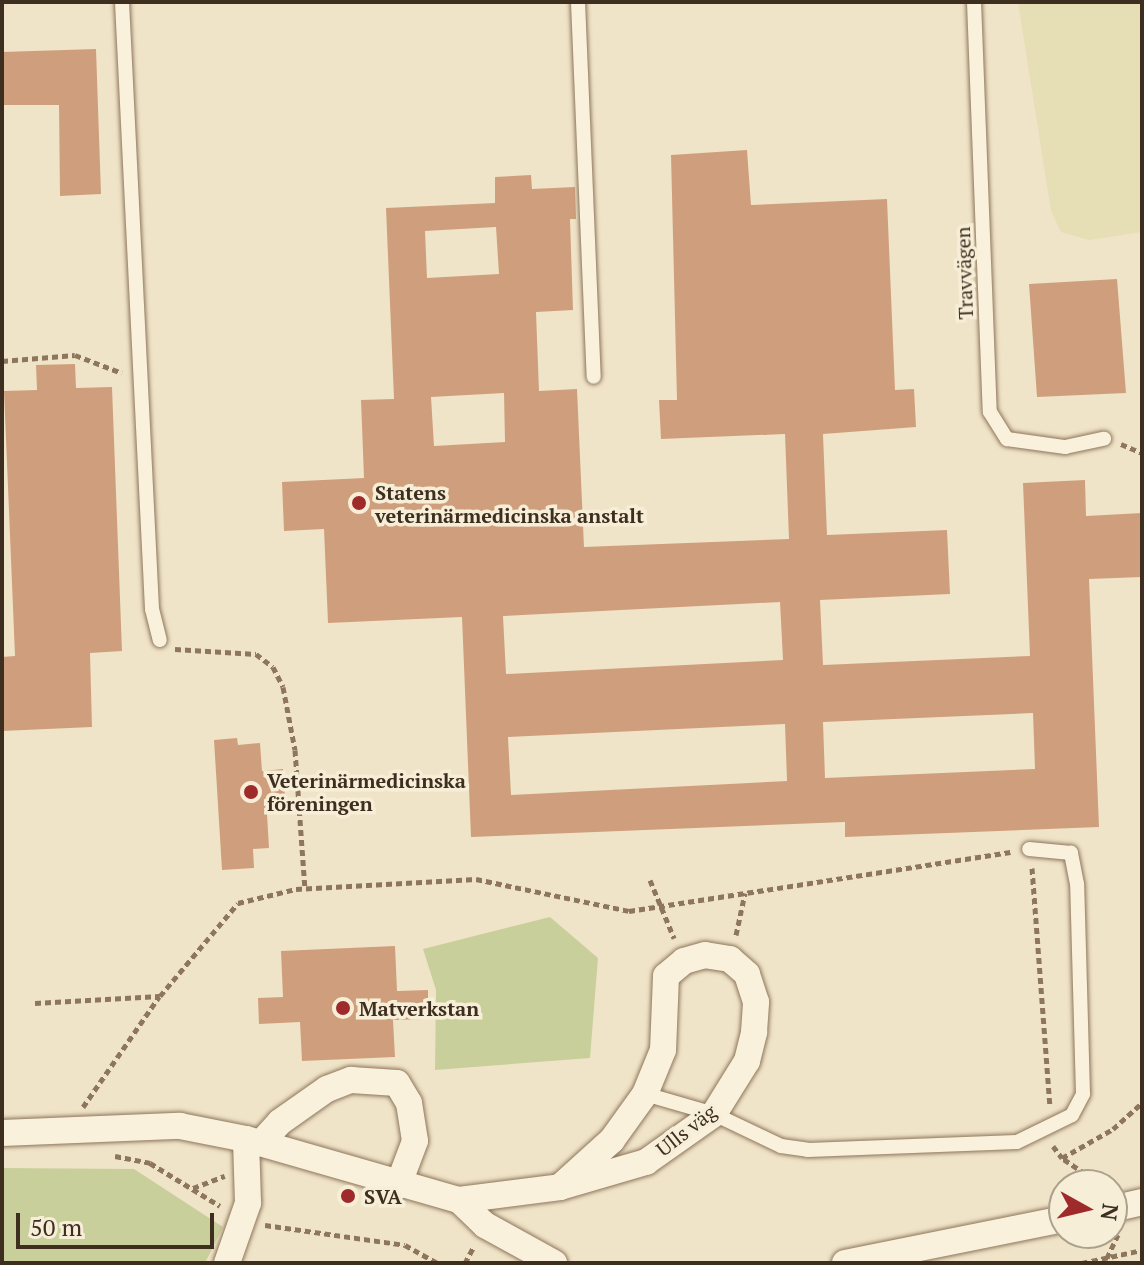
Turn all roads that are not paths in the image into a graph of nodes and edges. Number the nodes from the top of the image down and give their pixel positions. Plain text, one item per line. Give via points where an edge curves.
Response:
1 (122, 2) edge
2 (578, 2) edge
3 (974, 2) edge
4 (594, 377) dead end
5 (1104, 439) dead end
6 (160, 640) road end
7 (1029, 849) road end
8 (645, 1094) junction
9 (714, 1114) junction
10 (2, 1133) edge
11 (254, 1141) junction
12 (398, 1186) junction
13 (560, 1187) junction
14 (459, 1200) junction
15 (1048, 1222) edge
16 (227, 1263) edge
17 (554, 1263) edge
18 (845, 1263) edge

1 - 6 lane via 152,609
2 - 4 lane
3 - 5 lane, Travvägen via 990,412 1007,439 1065,447
7 - 9 lane via 1071,853 1077,884 1083,1094 1072,1115 1017,1142 808,1150 758,1137
8 - 9 lane
8 - 9 street, Ulls väg via 663,1050 666,976 684,961 705,955 730,959 747,974 756,1002 754,1032 747,1061
8 - 13 street via 612,1140
9 - 13 street, Ulls väg via 646,1162
10 - 11 street, Ulls väg via 180,1126
11 - 12 street, Ulls väg
11 - 12 street via 327,1089 351,1080 397,1083 409,1103 415,1141
11 - 16 street via 244,1222
12 - 14 street, Ulls väg
13 - 14 street, Ulls väg
14 - 17 street via 485,1225
15 - 18 street

